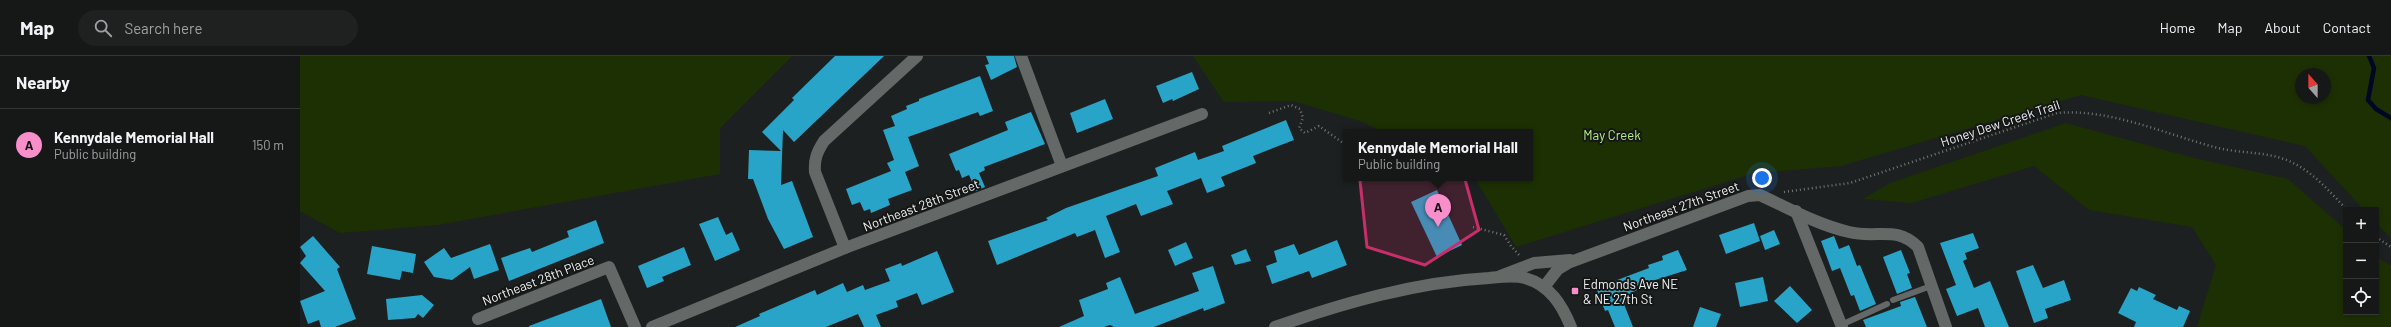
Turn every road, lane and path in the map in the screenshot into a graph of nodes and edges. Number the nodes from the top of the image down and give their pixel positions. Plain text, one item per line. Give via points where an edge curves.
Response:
1 (917, 56) edge
2 (1021, 56) edge
3 (1269, 113) dead end
4 (1202, 114) dead end
5 (1343, 143) edge
6 (1062, 166) junction
7 (1781, 192) dead end
8 (2344, 207) edge
9 (1796, 211) junction
10 (1473, 227) dead end
11 (2379, 239) edge
12 (2391, 247) edge
13 (844, 248) junction
14 (1522, 257) dead end
15 (1579, 259) junction
16 (1495, 278) junction
17 (1931, 286) junction
18 (1544, 287) junction
19 (478, 318) dead end
20 (1841, 326) edge
21 (635, 327) edge
22 (652, 327) edge
23 (1275, 327) edge
24 (1571, 327) edge
25 (1946, 327) edge

1 - 13 street via 824,141 817,152 815,172
2 - 6 street
3 - 5 path via 1291,105 1300,109 1303,118 1299,128 1305,133 1320,126
4 - 6 street, Northeast 28th Street
6 - 13 street, Northeast 28th Street
7 - 8 path, Honey Dew Creek Trail via 1850,183 2057,113 2088,112 2220,148 2266,154 2295,164 2328,190
9 - 15 street, Northeast 27th Street via 1760,195 1748,196
9 - 17 street, Northeast 27th Street via 1848,232 1866,235 1897,234 1908,237 1918,247
9 - 20 street
10 - 14 path via 1504,235
11 - 12 path
13 - 22 street, Northeast 28th Street
15 - 16 street, Northeast 27th Street via 1534,264
15 - 18 street, Northeast 27th Street via 1563,265
16 - 18 street, Northeast 27th Street via 1524,277
16 - 23 street, Northeast 27th Street via 1466,280 1371,297 1313,313
17 - 20 lane via 1890,302
17 - 25 street
18 - 24 street via 1562,305
19 - 21 street, Northeast 28th Place via 609,267

